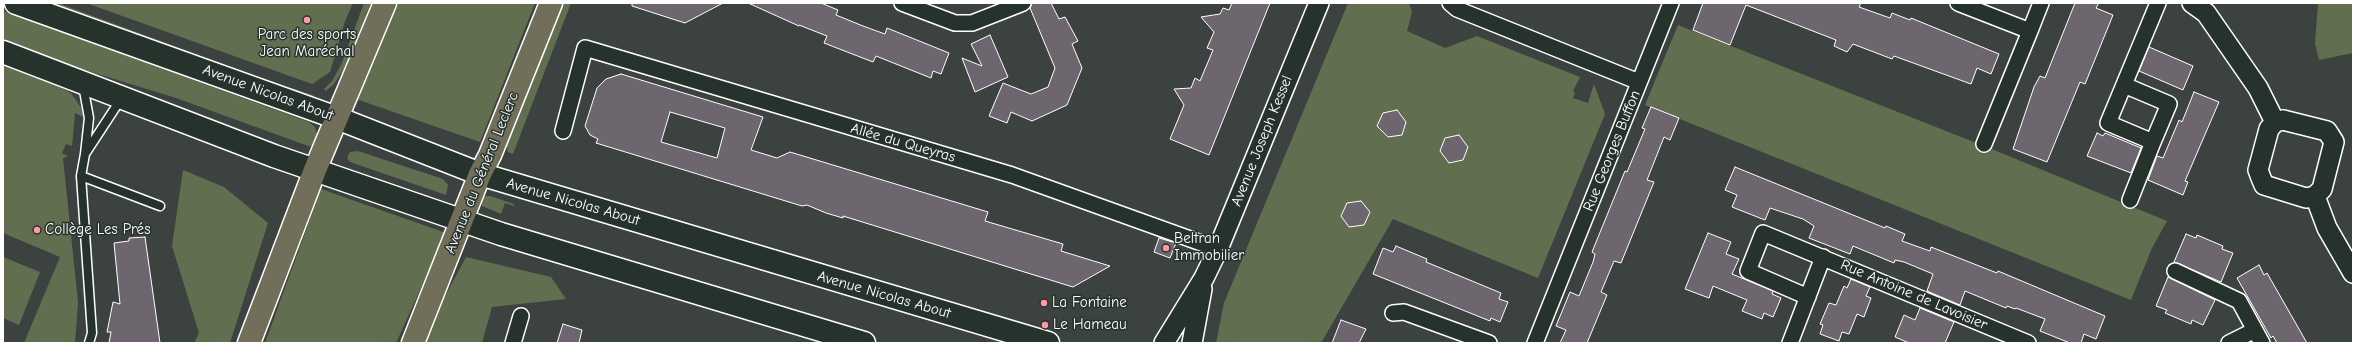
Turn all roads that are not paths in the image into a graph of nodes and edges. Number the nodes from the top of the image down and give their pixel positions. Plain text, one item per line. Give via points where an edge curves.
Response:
1 (16, 3) edge
2 (385, 3) edge
3 (551, 3) edge
4 (902, 3) edge
5 (1023, 3) edge
6 (1319, 3) edge
7 (1450, 3) edge
8 (1671, 3) edge
9 (1958, 3) edge
10 (2041, 3) edge
11 (2158, 3) edge
12 (2192, 3) edge
13 (2030, 31) junction
14 (3, 52) edge
15 (1639, 82) junction
16 (83, 84) junction
17 (2124, 85) junction
18 (121, 99) junction
19 (337, 118) junction
20 (2275, 122) junction
21 (563, 130) dead end
22 (2153, 142) junction
23 (1984, 144) dead end
24 (85, 154) junction
25 (315, 170) junction
26 (480, 174) junction
27 (81, 176) junction
28 (2315, 196) junction
29 (2130, 200) dead end
30 (160, 206) dead end
31 (462, 221) junction
32 (1218, 249) junction
33 (1822, 257) junction
34 (2175, 271) dead end
35 (2353, 273) edge
36 (1204, 278) junction
37 (1808, 297) junction
38 (1394, 313) dead end
39 (521, 316) dead end
40 (2259, 337) edge
41 (89, 343) edge
42 (249, 343) edge
43 (413, 343) edge
44 (513, 343) edge
45 (864, 343) edge
46 (1048, 343) edge
47 (1164, 343) edge
48 (1192, 343) edge
49 (1489, 343) edge
50 (1535, 343) edge
51 (1790, 343) edge
52 (2028, 343) edge
53 (2229, 343) edge

1 - 19 main road, Avenue Nicolas About
2 - 19 main road
3 - 26 main road, Avenue du Général Leclerc
4 - 5 street via 956,24 972,23
6 - 32 street, Avenue Joseph Kessel
7 - 15 street, Rue Georges Buffon via 1457,9
8 - 15 street
9 - 13 street
10 - 13 street
11 - 17 street
12 - 20 street via 2206,13 2258,88
13 - 23 street
14 - 16 main road
15 - 50 street, Rue Georges Buffon
16 - 18 main road
16 - 24 lane via 89,118
17 - 22 street via 2108,123
17 - 22 street via 2169,104
18 - 24 lane
18 - 25 main road
19 - 25 main road
19 - 26 main road, Avenue Nicolas About
20 - 28 street via 2269,129 2258,170 2264,185 2306,198
20 - 28 street via 2283,120 2327,131 2334,142 2322,189
21 - 32 street, Allée du Queyras via 585,48 1012,175
22 - 29 street
24 - 27 lane
25 - 31 main road
25 - 42 main road
26 - 31 main road, Avenue du Général Leclerc
26 - 46 main road, Avenue Nicolas About
27 - 30 lane
27 - 41 lane via 92,333
28 - 35 street via 2327,228
31 - 43 main road, Avenue du Général Leclerc
31 - 45 main road
32 - 36 street, Avenue Joseph Kessel
33 - 37 street, Rue Antoine de Lavoisier
33 - 37 street, Rue Antoine de Lavoisier via 1764,233 1748,271
33 - 52 street, Rue Antoine de Lavoisier
34 - 40 street via 2239,301
36 - 47 street, Avenue Joseph Kessel
36 - 48 street, Avenue Joseph Kessel
37 - 51 street, Rue Antoine de Lavoisier
38 - 49 street via 1404,312
39 - 44 street
40 - 53 street

